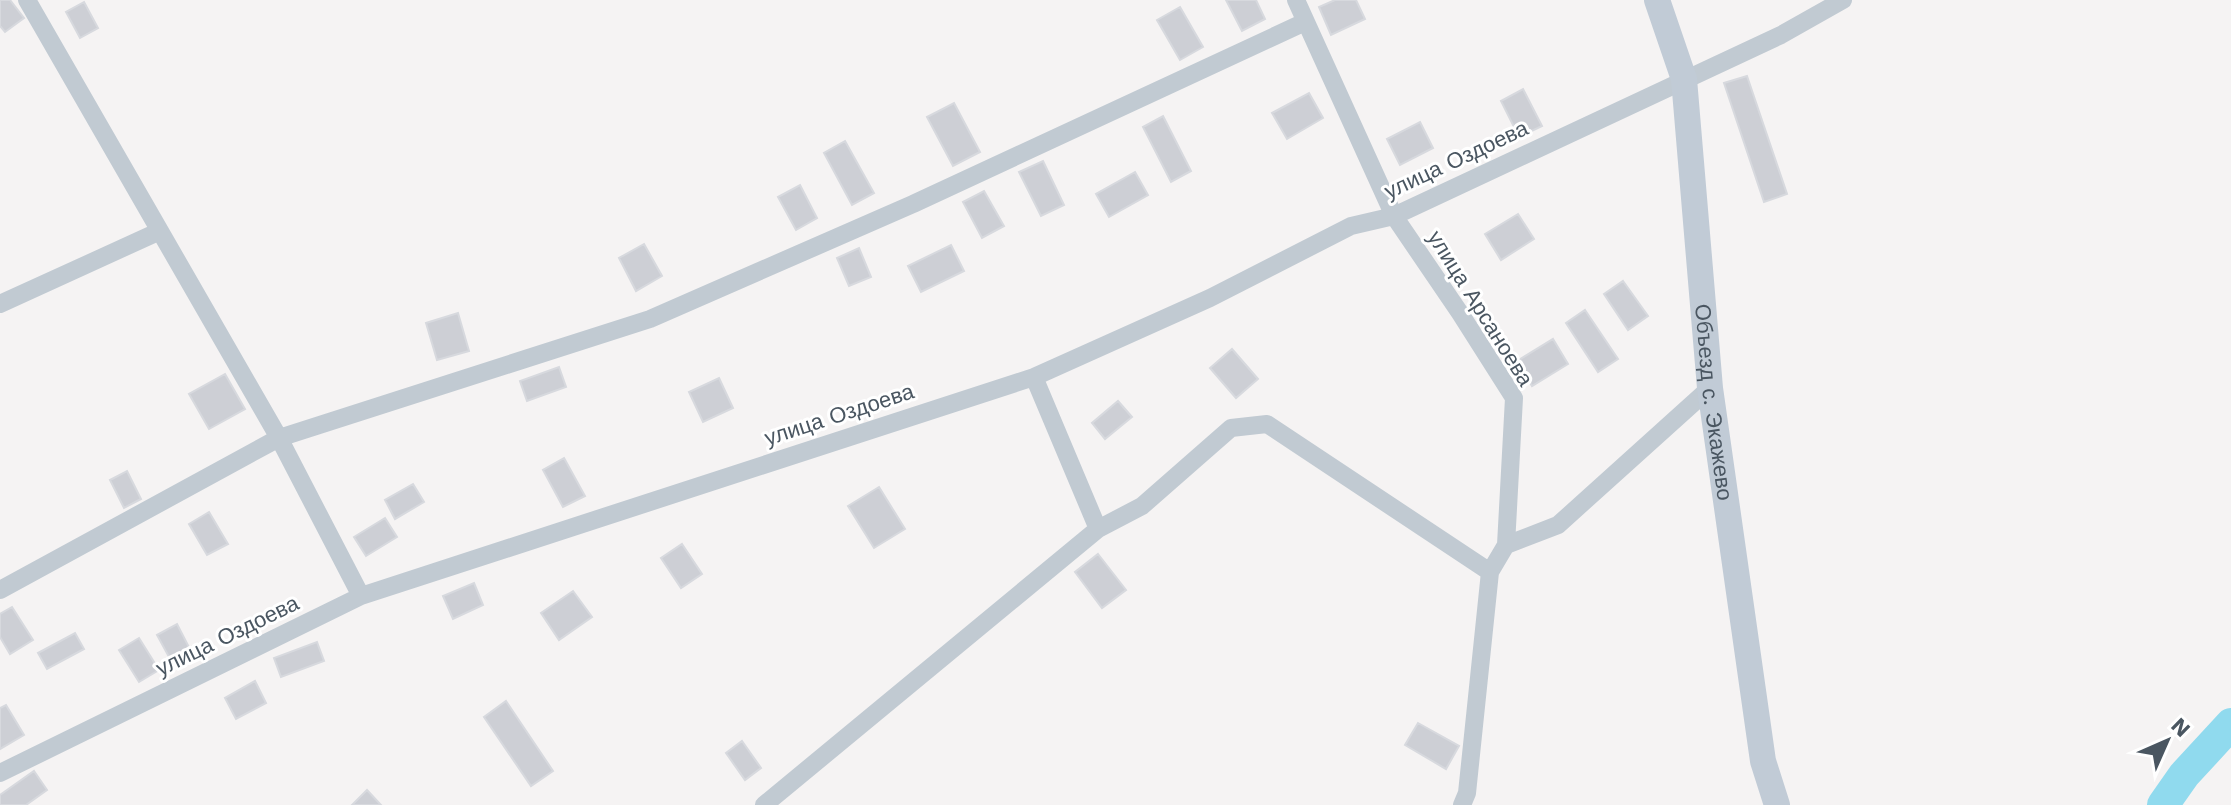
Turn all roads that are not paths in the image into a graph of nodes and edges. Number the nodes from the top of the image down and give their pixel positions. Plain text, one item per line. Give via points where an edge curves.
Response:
1 (27, 0) edge
2 (1296, 0) edge
3 (1657, 0) edge
4 (1843, 0) edge
5 (1305, 22) junction
6 (1684, 79) junction
7 (1394, 216) junction
8 (160, 231) junction
9 (0, 304) edge
10 (1034, 377) junction
11 (1710, 388) junction
12 (279, 438) junction
13 (1098, 529) junction
14 (1506, 545) junction
15 (1490, 572) junction
16 (0, 590) edge
17 (361, 596) junction
18 (0, 773) edge
19 (764, 805) edge
20 (1462, 805) edge
21 (1777, 805) edge

1 - 8 street
2 - 5 street, улица Арсаноева
3 - 6 main road, Объезд с. Экажево
4 - 6 street, улица Оздоева
5 - 7 street, улица Арсаноева
5 - 12 street via 650,319
6 - 7 street, улица Оздоева
6 - 11 main road, Объезд с. Экажево
7 - 10 street, улица Оздоева via 1351,226 1210,298
7 - 14 street, улица Арсаноева via 1514,398
8 - 9 street
8 - 12 street
10 - 13 street
10 - 17 street, улица Оздоева
11 - 14 street via 1558,525
11 - 21 main road, Объезд с. Экажево via 1763,761
12 - 16 street
12 - 17 street
13 - 15 street via 1142,506 1231,428 1267,424
13 - 19 street
14 - 15 street, улица Арсаноева
15 - 20 street, улица Арсаноева
17 - 18 street, улица Оздоева

